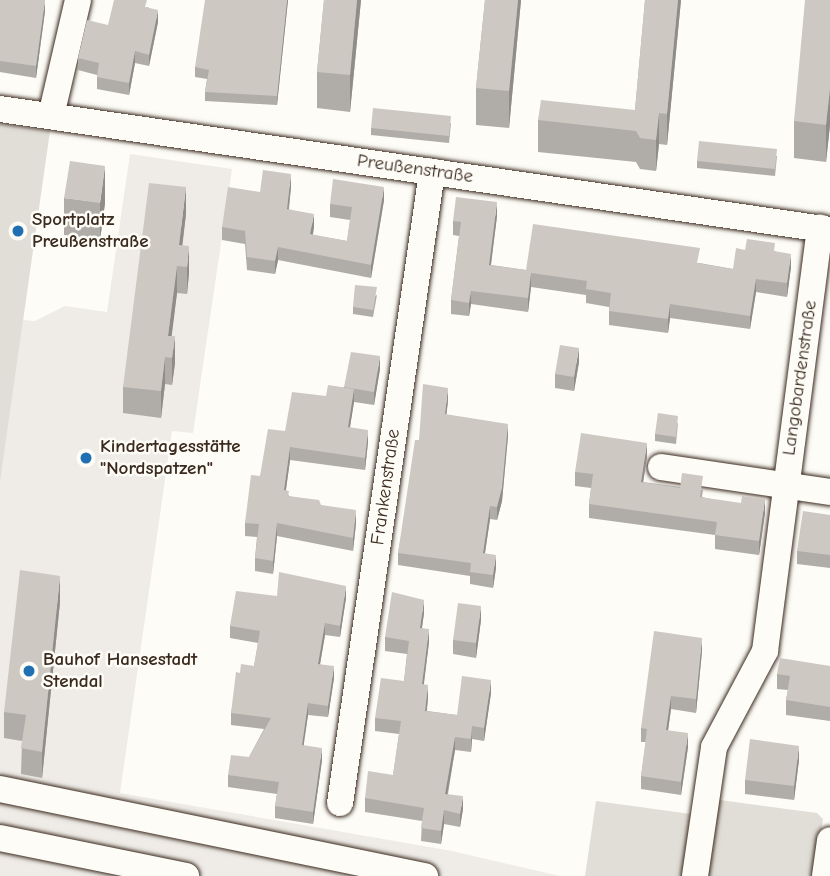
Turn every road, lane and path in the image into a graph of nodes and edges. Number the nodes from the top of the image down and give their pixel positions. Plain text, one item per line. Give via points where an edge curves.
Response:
1 (78, 0) edge
2 (0, 109) edge
3 (51, 117) junction
4 (432, 172) junction
5 (825, 229) edge
6 (661, 467) dead end
7 (786, 485) junction
8 (830, 492) edge
9 (0, 789) edge
10 (340, 803) dead end
11 (0, 838) edge
12 (830, 840) edge
13 (186, 876) edge
14 (425, 876) edge
15 (695, 876) edge
16 (825, 876) edge

1 - 3 street
2 - 3 street, Preußenstraße
3 - 4 street, Preußenstraße
4 - 5 street, Preußenstraße
4 - 10 street, Frankenstraße
5 - 7 street, Langobardenstraße
6 - 7 street
7 - 8 street
7 - 15 street, Langobardenstraße via 765,651 710,760
9 - 14 street
11 - 13 street
12 - 16 street

